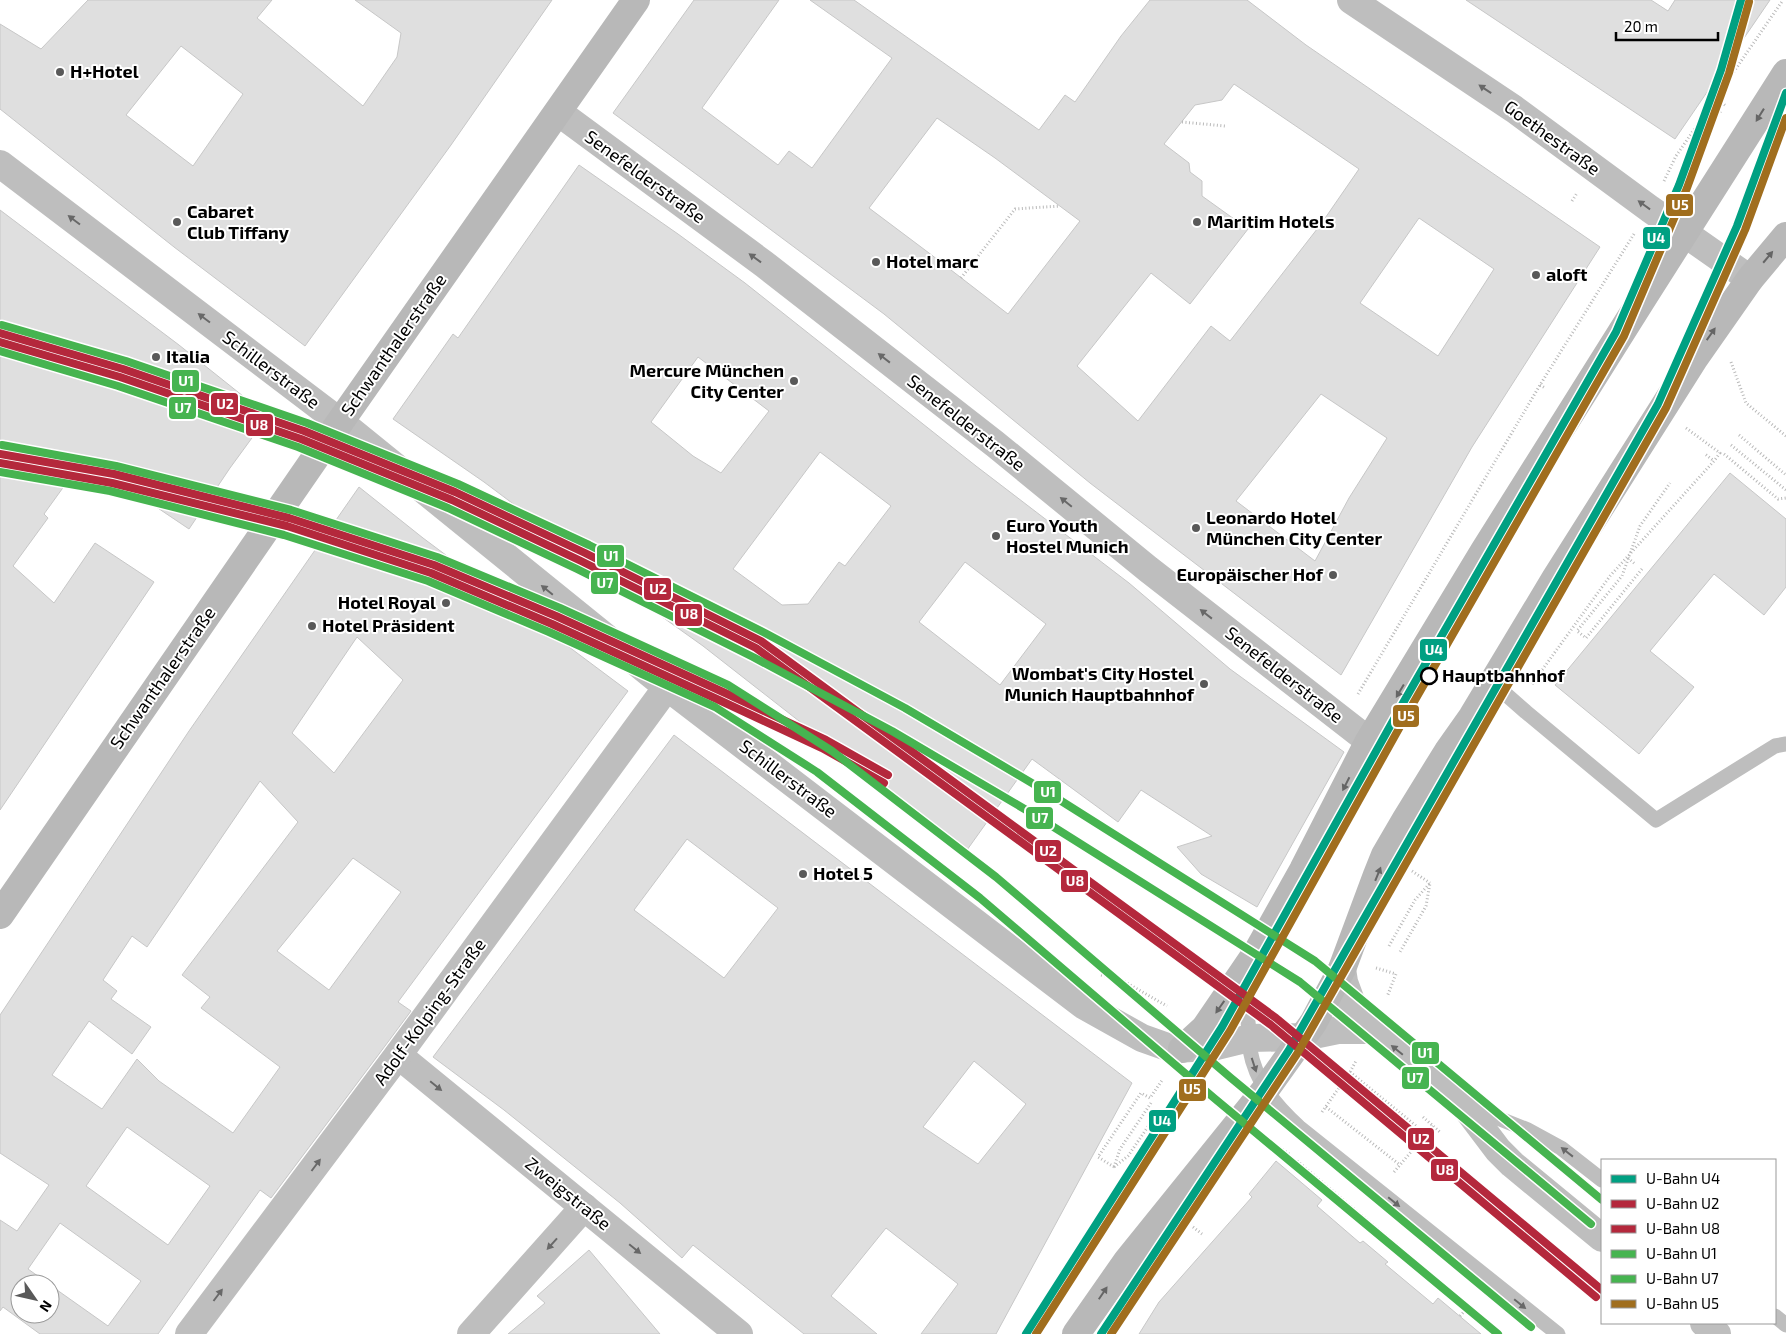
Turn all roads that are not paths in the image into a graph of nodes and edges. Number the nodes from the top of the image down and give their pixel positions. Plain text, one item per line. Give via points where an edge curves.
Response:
1 (636, 0) edge
2 (1352, 0) edge
3 (1786, 73) edge
4 (558, 112) junction
5 (0, 164) edge
6 (1684, 233) junction
7 (1786, 236) edge
8 (1750, 279) junction
9 (340, 422) junction
10 (1493, 683) junction
11 (666, 686) junction
12 (1369, 741) junction
13 (1786, 744) edge
14 (0, 915) edge
15 (1257, 952) junction
16 (1342, 969) junction
17 (1372, 1030) junction
18 (1304, 1037) junction
19 (1250, 1038) junction
20 (1182, 1049) junction
21 (398, 1055) junction
22 (1265, 1090) junction
23 (1464, 1105) junction
24 (1601, 1179) edge
25 (584, 1207) junction
26 (1601, 1237) edge
27 (1776, 1317) edge
28 (1705, 1324) edge
29 (1786, 1325) edge
30 (189, 1334) edge
31 (471, 1334) edge
32 (739, 1334) edge
33 (1076, 1334) edge
34 (1558, 1334) edge
35 (1717, 1334) edge

1 - 4 street, Schwanthalerstraße
6 -> 2 street, Goethestraße via 1514,109
3 -> 6 street
4 - 9 street, Schwanthalerstraße
12 -> 4 street, Senefelderstraße via 764,264
9 -> 5 street, Schillerstraße
6 - 8 street, Goethestraße
6 -> 12 street
8 -> 7 street
10 -> 8 street via 1662,409
11 -> 9 street, Schillerstraße
9 - 14 street, Schwanthalerstraße
10 - 13 lane via 1656,820 1775,746
16 -> 10 street via 1385,855
11 - 20 street, Schillerstraße via 1083,1005 1142,1038
11 - 21 street, Adolf-Kolping-Straße
12 -> 15 street
15 - 19 lane via 1247,993
15 -> 20 street via 1205,1028
16 - 17 street via 1351,1001
16 - 18 street
17 - 18 street, Schillerstraße via 1338,1030
23 -> 17 street
18 - 19 street, Schillerstraße
18 - 22 street
19 - 20 street, Schillerstraße
19 -> 22 lane via 1252,1061
21 -> 25 street, Zweigstraße
30 -> 21 street, Adolf-Kolping-Straße
33 -> 22 street via 1107,1287
22 -> 34 lane via 1285,1114
24 -> 23 lane via 1561,1148 1536,1134
23 - 26 street via 1498,1150
25 -> 31 street
25 -> 32 street, Zweigstraße
27 - 29 lane
28 - 35 street

